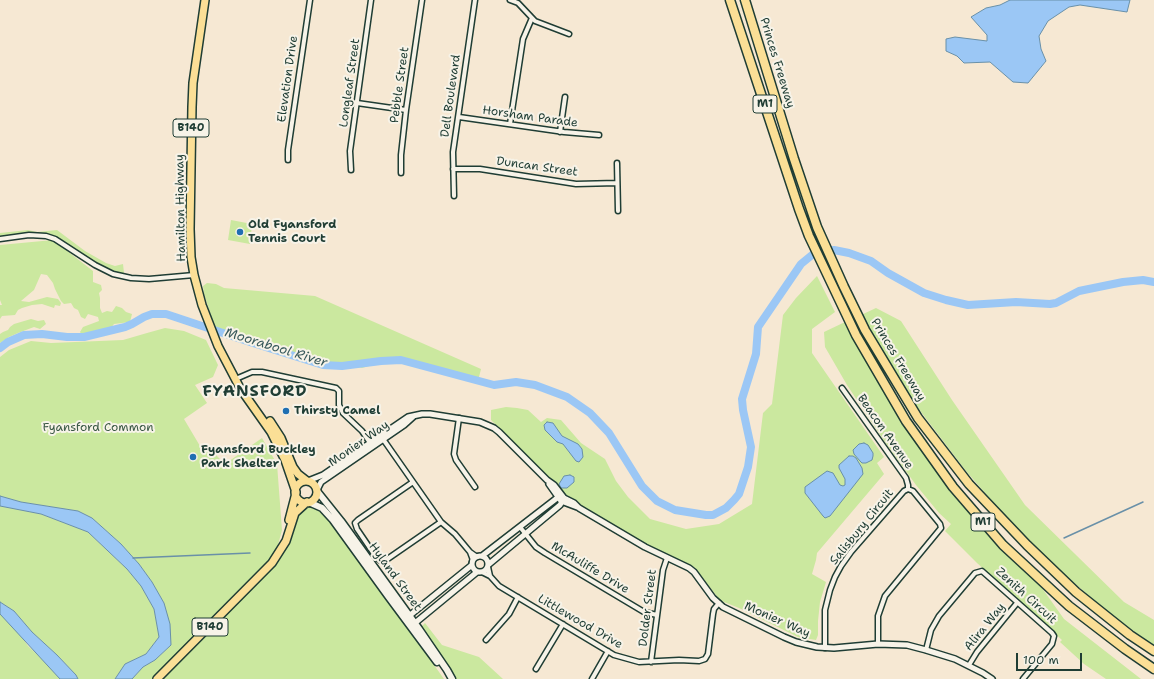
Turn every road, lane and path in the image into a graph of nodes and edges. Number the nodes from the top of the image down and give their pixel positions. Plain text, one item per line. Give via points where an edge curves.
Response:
1 (205, 0) edge
2 (310, 0) edge
3 (371, 0) edge
4 (422, 0) edge
5 (475, 0) edge
6 (510, 0) edge
7 (730, 0) edge
8 (746, 0) edge
9 (532, 18) junction
10 (569, 34) dead end
11 (565, 97) dead end
12 (357, 103) junction
13 (406, 110) junction
14 (459, 117) junction
15 (510, 124) junction
16 (560, 132) junction
17 (599, 135) dead end
18 (288, 160) dead end
19 (617, 163) dead end
20 (453, 169) junction
21 (351, 170) dead end
22 (401, 173) dead end
23 (617, 183) junction
24 (454, 196) dead end
25 (618, 210) dead end
26 (0, 239) edge
27 (194, 275) junction
28 (237, 379) junction
29 (842, 388) dead end
30 (459, 418) junction
31 (272, 428) junction
32 (382, 437) junction
33 (371, 445) junction
34 (307, 481) junction
35 (413, 482) junction
36 (475, 487) dead end
37 (908, 489) junction
38 (317, 490) junction
39 (296, 493) junction
40 (561, 498) junction
41 (307, 502) junction
42 (441, 522) junction
43 (520, 527) junction
44 (525, 533) junction
45 (279, 551) junction
46 (667, 558) junction
47 (476, 560) junction
48 (488, 566) junction
49 (480, 572) junction
50 (490, 576) junction
51 (518, 597) junction
52 (719, 603) junction
53 (1017, 603) junction
54 (657, 615) junction
55 (410, 620) junction
56 (563, 624) junction
57 (486, 640) dead end
58 (878, 644) junction
59 (825, 648) junction
60 (926, 650) junction
61 (608, 651) junction
62 (1154, 651) edge
63 (651, 662) junction
64 (969, 665) junction
65 (536, 669) dead end
66 (1154, 669) edge
67 (157, 679) edge
68 (451, 679) edge
69 (592, 679) edge
70 (992, 679) edge
71 (1023, 679) edge

1 - 27 main road, Hamilton Highway / B140 via 192,107 190,245
2 - 18 street, Elevation Drive
3 - 12 street, Longleaf Street
4 - 13 street, Pebble Street
5 - 14 street, Dell Boulevard
6 - 9 street via 518,3
7 - 66 highway, Princes Freeway / M1 via 799,209 856,335 906,421 953,487 1003,545 1069,606
8 - 62 highway, Princes Freeway / M1 via 817,227 866,330 918,418 969,484 1027,545 1076,592
9 - 10 street
9 - 15 street via 523,39
11 - 16 street
12 - 13 street
12 - 21 street, Longleaf Street via 350,151
13 - 22 street, Pebble Street via 400,155
14 - 15 street, Horsham Parade
14 - 20 street, Dell Boulevard
15 - 16 street, Horsham Parade
16 - 17 street, Horsham Parade
19 - 23 street
20 - 23 street, Duncan Street via 480,169 576,184
20 - 24 street, Dell Boulevard
23 - 25 street
26 - 27 street via 29,235 46,236 113,274 131,278 155,279
27 - 28 main road, Hamilton Highway / B140 via 213,334
28 - 31 main road, Hamilton Highway / B140
28 - 33 street via 252,372 262,372 335,388 338,390 342,411 362,431
29 - 37 street, Beacon Avenue via 906,478
30 - 32 street, Monier Way via 430,414 415,416
30 - 36 street via 454,454
30 - 40 street, Monier Way via 494,428 547,480
31 - 34 main road, Hamilton Highway / B140 via 284,444 293,467
31 - 39 main road, Hamilton Highway / B140
32 - 33 street, Monier Way
32 - 35 street
33 - 34 street, Monier Way via 323,475
33 - 38 street, Monier Way via 322,482
34 - 38 main road, B140
34 - 39 main road, B140 via 298,484
35 - 42 street
35 - 42 street via 358,520 357,529 379,559 384,561
37 - 58 street, Salisbury Circuit via 940,524 940,528 885,596 878,616
37 - 59 street, Salisbury Circuit via 851,552 835,577 825,610
38 - 41 main road, B140 via 314,498
38 - 55 main road, Hyland Street
39 - 41 main road via 299,500
39 - 45 main road, B140
40 - 43 street
40 - 44 street
40 - 46 street, Monier Way via 574,503
41 - 45 main road, B140 via 296,513
41 - 55 main road, Hyland Street via 318,506 329,515 388,596
42 - 47 street via 455,534
43 - 44 street, McAuliffe Drive
43 - 47 street
44 - 48 street
44 - 54 street, McAuliffe Drive via 536,547 545,553 644,612
45 - 67 main road, B140 via 272,563
46 - 52 street, Monier Way via 694,572
46 - 54 street, Dolder Street
47 - 48 street via 487,560
47 - 49 street via 473,568
47 - 55 street
48 - 49 street
48 - 50 street
49 - 50 street, Littlewood Drive
49 - 55 street
50 - 51 street, Littlewood Drive via 499,586
51 - 56 street, Littlewood Drive
51 - 57 street via 509,614
52 - 59 street, Monier Way via 796,642
52 - 63 street, Littlewood Drive via 714,609 708,654 705,659
53 - 60 street, Zenith Circuit via 985,572 977,572 934,623
53 - 64 street, Alira Way
53 - 71 street, Zenith Circuit via 1054,636 1052,644
54 - 63 street, Dolder Street
55 - 68 main road, Hyland Street
55 - 68 main road, Hyland Street
56 - 61 street, Littlewood Drive
56 - 65 street
58 - 59 street, Monier Way
58 - 60 street, Monier Way via 907,645
60 - 64 street, Monier Way
61 - 63 street, Littlewood Drive via 631,660
61 - 69 street
64 - 70 street, Monier Way

